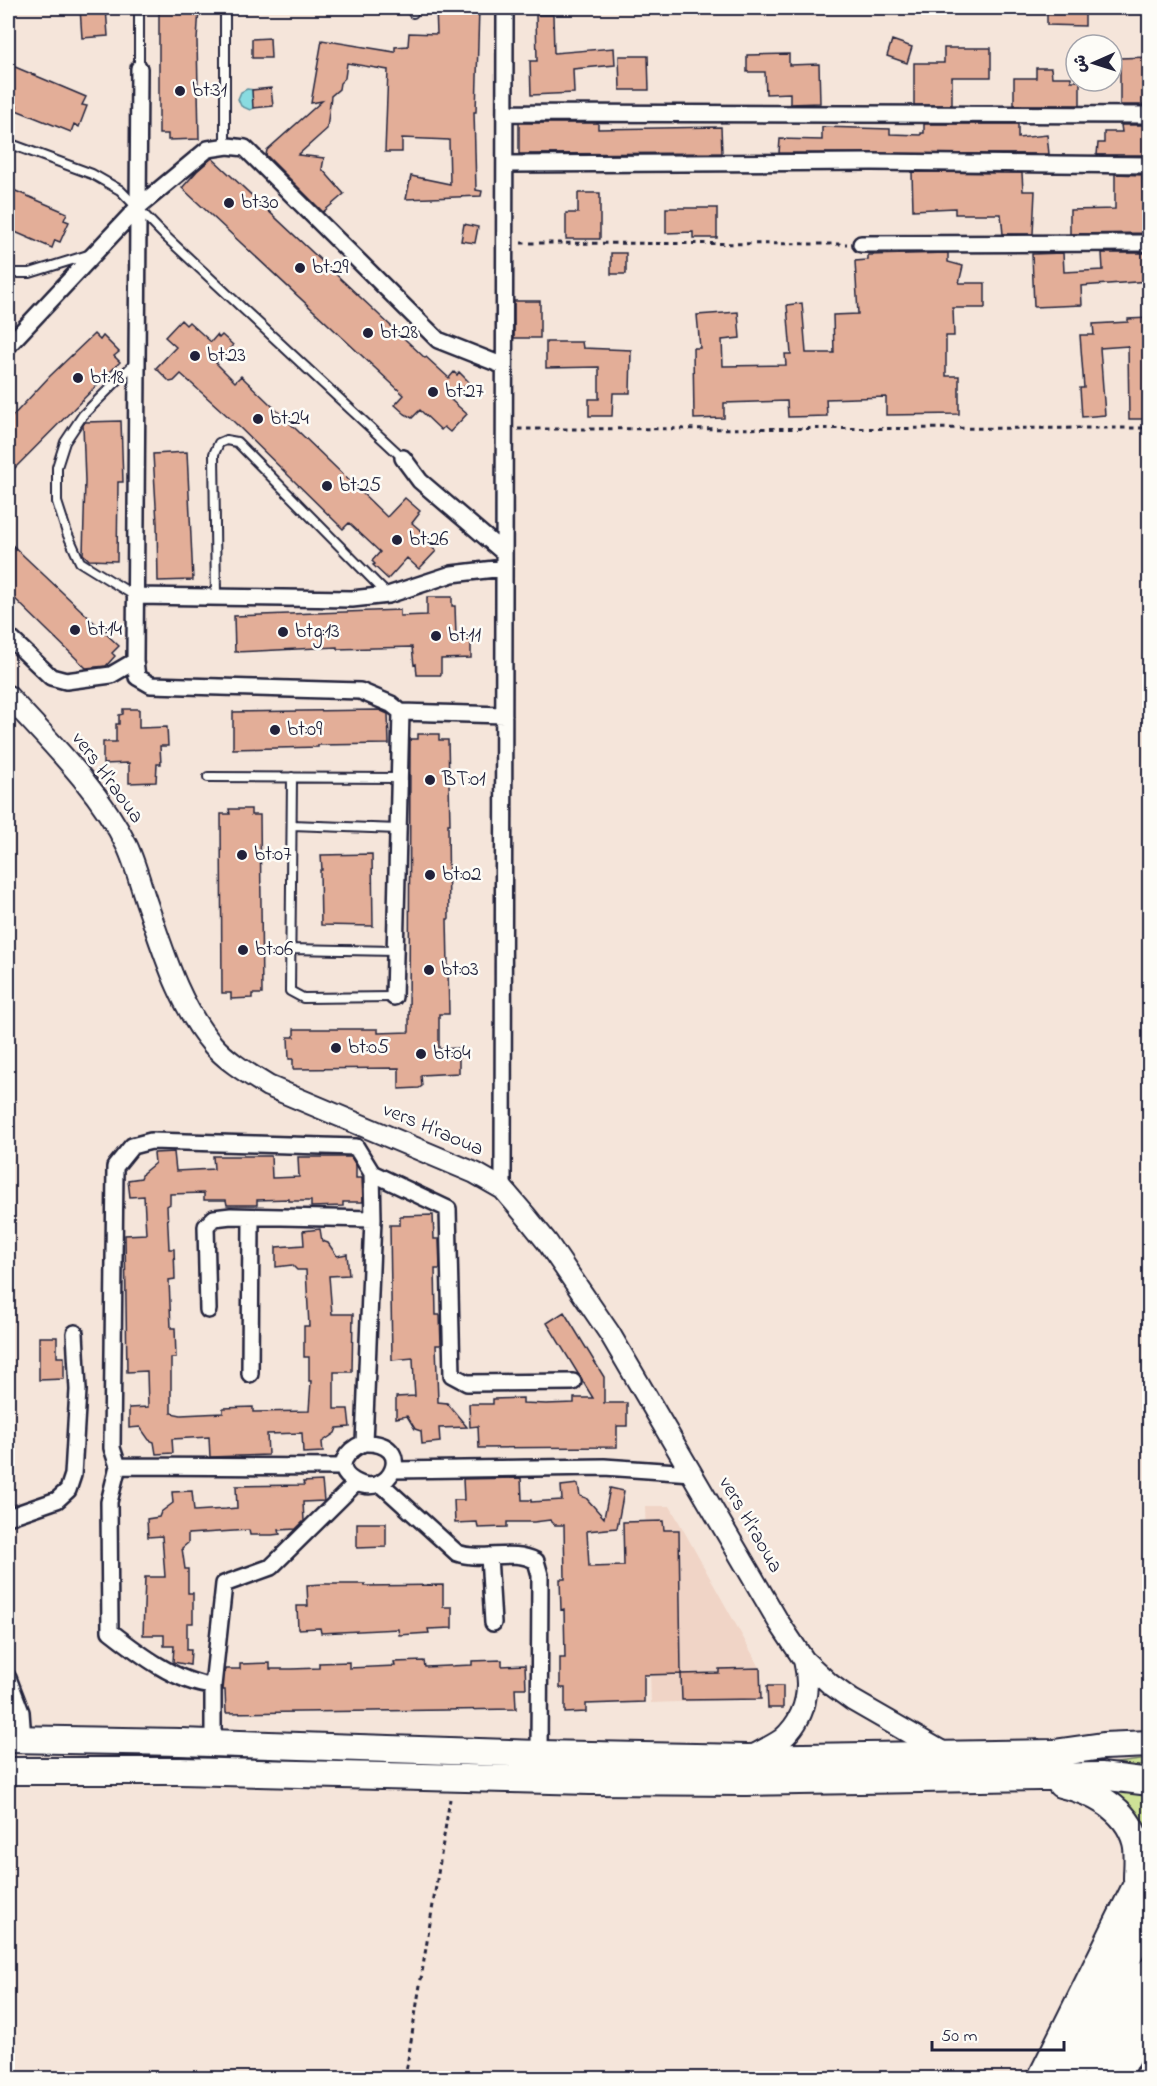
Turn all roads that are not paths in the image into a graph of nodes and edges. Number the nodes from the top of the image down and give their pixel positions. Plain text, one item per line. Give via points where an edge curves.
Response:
1 (139, 8) edge
2 (225, 8) edge
3 (505, 8) edge
4 (139, 68) joint
5 (506, 113) junction
6 (1149, 115) edge
7 (8, 143) edge
8 (225, 146) junction
9 (506, 164) junction
10 (1149, 165) edge
11 (137, 208) junction
12 (1149, 243) edge
13 (861, 244) road end
14 (95, 253) junction
15 (8, 273) edge
16 (8, 346) edge
17 (136, 362) junction
18 (504, 366) junction
19 (403, 458) joint
20 (503, 552) junction
21 (503, 568) junction
22 (388, 595) junction
23 (135, 596) junction
24 (216, 596) junction
25 (8, 636) edge
26 (135, 661) junction
27 (8, 696) edge
28 (401, 712) junction
29 (504, 715) junction
30 (207, 777) dead end
31 (292, 777) junction
32 (399, 778) junction
33 (292, 825) junction
34 (398, 829) junction
35 (290, 949) junction
36 (395, 951) junction
37 (394, 997) joint
38 (372, 1173) junction
39 (502, 1189) junction
40 (251, 1218) junction
41 (373, 1219) junction
42 (208, 1310) dead end
43 (75, 1333) dead end
44 (250, 1374) dead end
45 (573, 1382) dead end
46 (364, 1443) junction
47 (118, 1466) junction
48 (343, 1467) junction
49 (394, 1470) junction
50 (692, 1473) junction
51 (356, 1482) junction
52 (380, 1483) junction
53 (8, 1517) edge
54 (489, 1556) junction
55 (493, 1623) dead end
56 (804, 1660) junction
57 (8, 1678) edge
58 (213, 1686) junction
59 (11, 1697) edge
60 (1149, 1727) edge
61 (15, 1739) edge
62 (213, 1743) junction
63 (1149, 1744) edge
64 (1103, 1746) junction
65 (539, 1754) junction
66 (946, 1754) junction
67 (747, 1758) junction
68 (8, 1771) edge
69 (1031, 1778) junction
70 (1149, 1782) edge
71 (1149, 1858) edge
72 (1137, 1885) junction
73 (1149, 1914) edge
74 (1149, 1971) edge
75 (1149, 2014) edge
76 (1041, 2079) edge
77 (1067, 2079) edge
78 (1096, 2079) edge
79 (1116, 2079) edge

1 - 4 lane
2 - 8 lane
3 - 5 street
4 - 11 street
5 - 6 street
5 - 9 street
7 - 11 lane via 92,174 120,190
8 - 11 street via 208,149
8 - 18 street via 245,148 438,340
9 - 10 street
9 - 18 street
11 - 14 street
11 - 17 street
11 - 19 lane
12 - 13 street
14 - 15 lane via 30,273
14 - 16 street
17 - 23 street
17 - 23 lane via 83,415 65,442 57,467 57,502 80,562
18 - 20 street
19 - 20 street via 420,481
20 - 21 street
21 - 22 street via 452,574
21 - 29 street
22 - 24 street via 352,599
22 - 24 lane via 237,442 226,440 219,443 214,454
23 - 24 street
23 - 26 street
25 - 26 street via 51,677 66,681 111,675
26 - 28 street via 137,677 151,685 360,691
27 - 39 street, vers H'raoua via 78,775 122,837 176,981 193,1018 214,1046 268,1086 446,1160
28 - 29 street
28 - 32 street
29 - 39 street
30 - 31 lane
31 - 32 lane
31 - 33 lane
32 - 34 street
33 - 34 lane
33 - 35 lane
34 - 36 street
35 - 36 lane
35 - 37 lane via 290,991 303,998
36 - 37 street
38 - 41 street
38 - 45 street via 448,1209 452,1375 467,1383
38 - 47 street via 356,1147 152,1141 132,1146 115,1167 112,1448
39 - 50 street, vers H'raoua via 547,1242 610,1334
40 - 41 street
40 - 42 street via 214,1218 206,1226
40 - 44 street
41 - 46 street
43 - 53 street via 78,1390 72,1482 57,1500
46 - 48 street via 352,1448
46 - 49 street via 389,1450
47 - 48 street
47 - 58 street via 109,1502 110,1631 137,1653 196,1685
48 - 51 street
49 - 50 street via 604,1467
49 - 52 street
50 - 56 street, vers H'raoua
51 - 52 street
51 - 58 street via 271,1567 224,1584
52 - 54 street via 457,1553
54 - 55 street
54 - 65 street via 530,1557 539,1567
56 - 66 street via 852,1700
56 - 67 street via 808,1676 804,1709 781,1739
57 - 59 street
58 - 62 street
59 - 61 street via 21,1716
60 - 64 highway
61 - 62 highway
62 - 65 highway
63 - 64 highway
64 - 66 highway via 1054,1753
65 - 67 highway
66 - 67 highway
68 - 69 highway via 590,1781
69 - 70 highway via 1101,1776
69 - 72 highway via 1089,1792 1116,1810 1137,1843
71 - 72 highway
72 - 76 highway
73 - 77 highway
74 - 78 highway
75 - 79 highway

